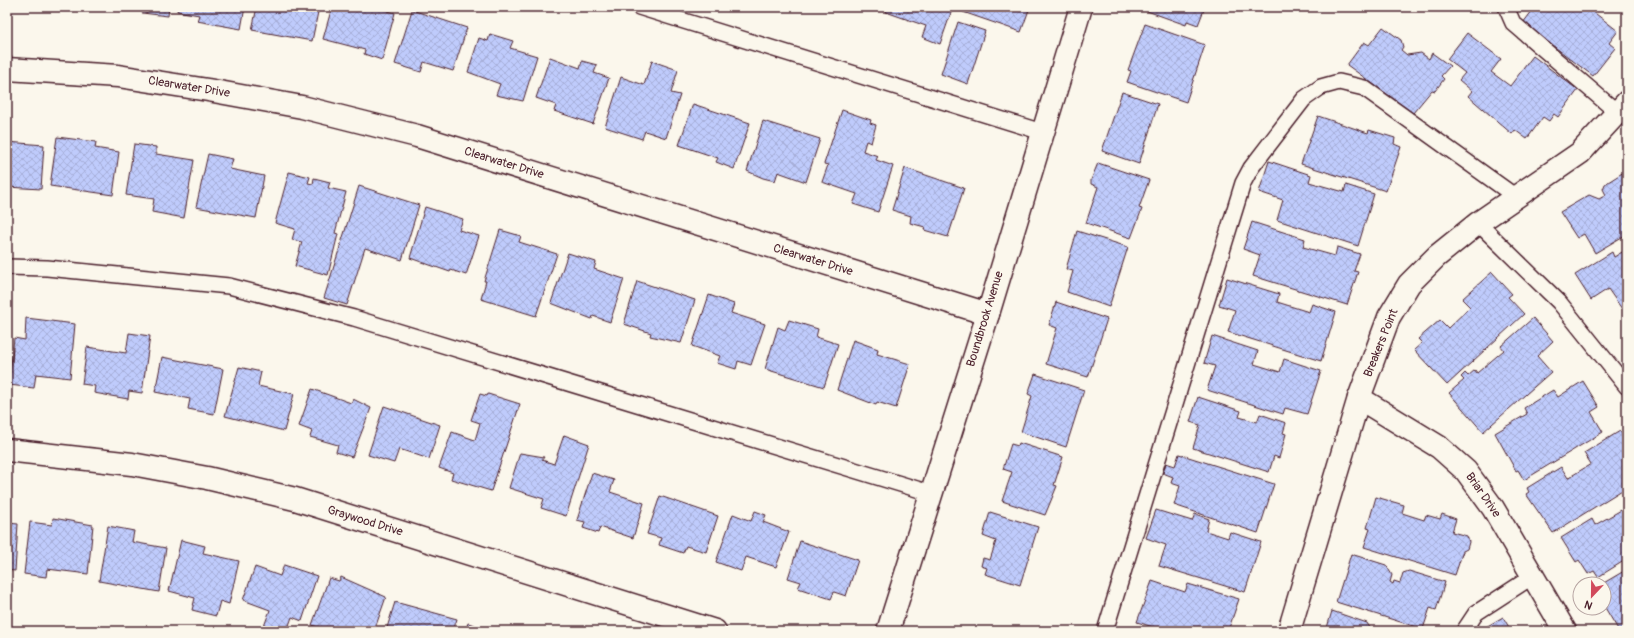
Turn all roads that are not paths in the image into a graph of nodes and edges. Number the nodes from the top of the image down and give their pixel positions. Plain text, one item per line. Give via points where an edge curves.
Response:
1 (639, 7) edge
2 (1081, 7) edge
3 (1506, 7) edge
4 (7, 69) edge
5 (1623, 108) edge
6 (1042, 132) junction
7 (1516, 197) junction
8 (1478, 223) junction
9 (7, 267) edge
10 (988, 314) junction
11 (1627, 387) edge
12 (1359, 398) junction
13 (7, 450) edge
14 (930, 494) junction
15 (1533, 576) junction
16 (715, 631) edge
17 (888, 631) edge
18 (1105, 631) edge
19 (1289, 631) edge
20 (1464, 631) edge
21 (1565, 631) edge

1 - 6 lane
2 - 6 street, Boundbrook Avenue
3 - 5 lane via 1513,23
4 - 10 street, Clearwater Drive via 118,76 302,107 417,136
5 - 7 street, Breakers Point via 1580,153
6 - 10 street, Boundbrook Avenue
7 - 8 street, Breakers Point
7 - 18 lane via 1364,88 1339,82 1321,87 1304,99 1243,183
8 - 11 lane via 1559,302
8 - 12 street, Breakers Point via 1437,256 1409,284 1389,317
9 - 14 lane via 47,268 229,286 354,318
10 - 14 street, Boundbrook Avenue
12 - 15 street, Briar Drive via 1439,447 1466,471 1493,508
12 - 19 street, Breakers Point
13 - 16 street, Graywood Drive via 132,464 207,478 295,499
14 - 17 street, Boundbrook Avenue
15 - 20 lane via 1476,613
15 - 21 street, Briar Drive

